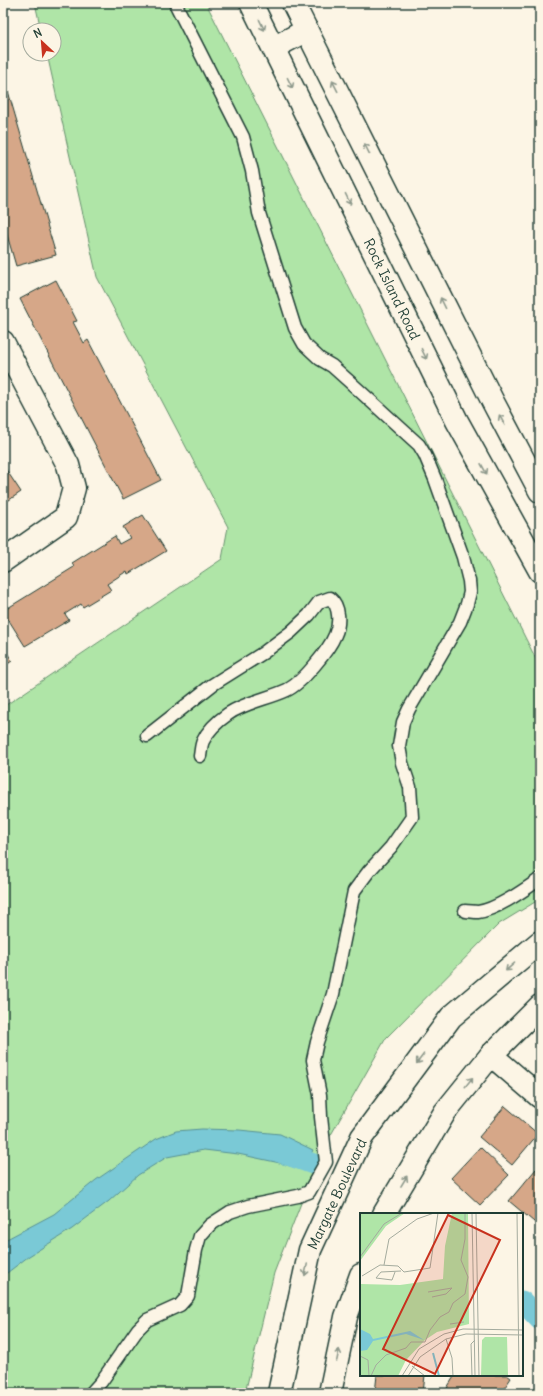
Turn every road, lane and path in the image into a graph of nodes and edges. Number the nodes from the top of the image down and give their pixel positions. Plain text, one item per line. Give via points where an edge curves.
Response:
1 (175, 3) edge
2 (251, 3) edge
3 (293, 3) edge
4 (307, 30) junction
5 (273, 48) junction
6 (3, 342) edge
7 (540, 491) edge
8 (3, 561) edge
9 (540, 571) edge
10 (147, 736) dead end
11 (200, 756) dead end
12 (540, 879) edge
13 (465, 911) dead end
14 (540, 942) edge
15 (540, 1006) edge
16 (491, 1055) junction
17 (540, 1098) edge
18 (385, 1213) edge
19 (360, 1278) edge
20 (91, 1393) edge
21 (279, 1393) edge
22 (330, 1393) edge

1 - 20 lane via 243,137 259,213 295,328 304,344 320,359 337,370 419,444 433,473 463,557 470,592 460,622 403,722 399,746 410,787 412,816 391,847 354,891 333,994 313,1060 320,1095 326,1162 309,1192 248,1206 230,1212 210,1225 200,1236 188,1296 180,1304 147,1320
2 -> 5 street, Rock Island Road
3 - 4 street
4 - 5 street
7 -> 4 street
5 -> 9 street, Rock Island Road via 457,421
6 - 8 street via 68,465 74,488 66,517
10 - 11 lane via 212,685 291,632 319,602 330,598 336,603 338,614 335,635 304,678 288,690 230,713 214,725 203,741
12 - 13 lane via 487,910
14 -> 21 street, Margate Boulevard via 452,1018 362,1137 310,1250
15 - 16 street
16 - 17 street
18 -> 16 street via 445,1112
22 -> 19 street via 346,1316

